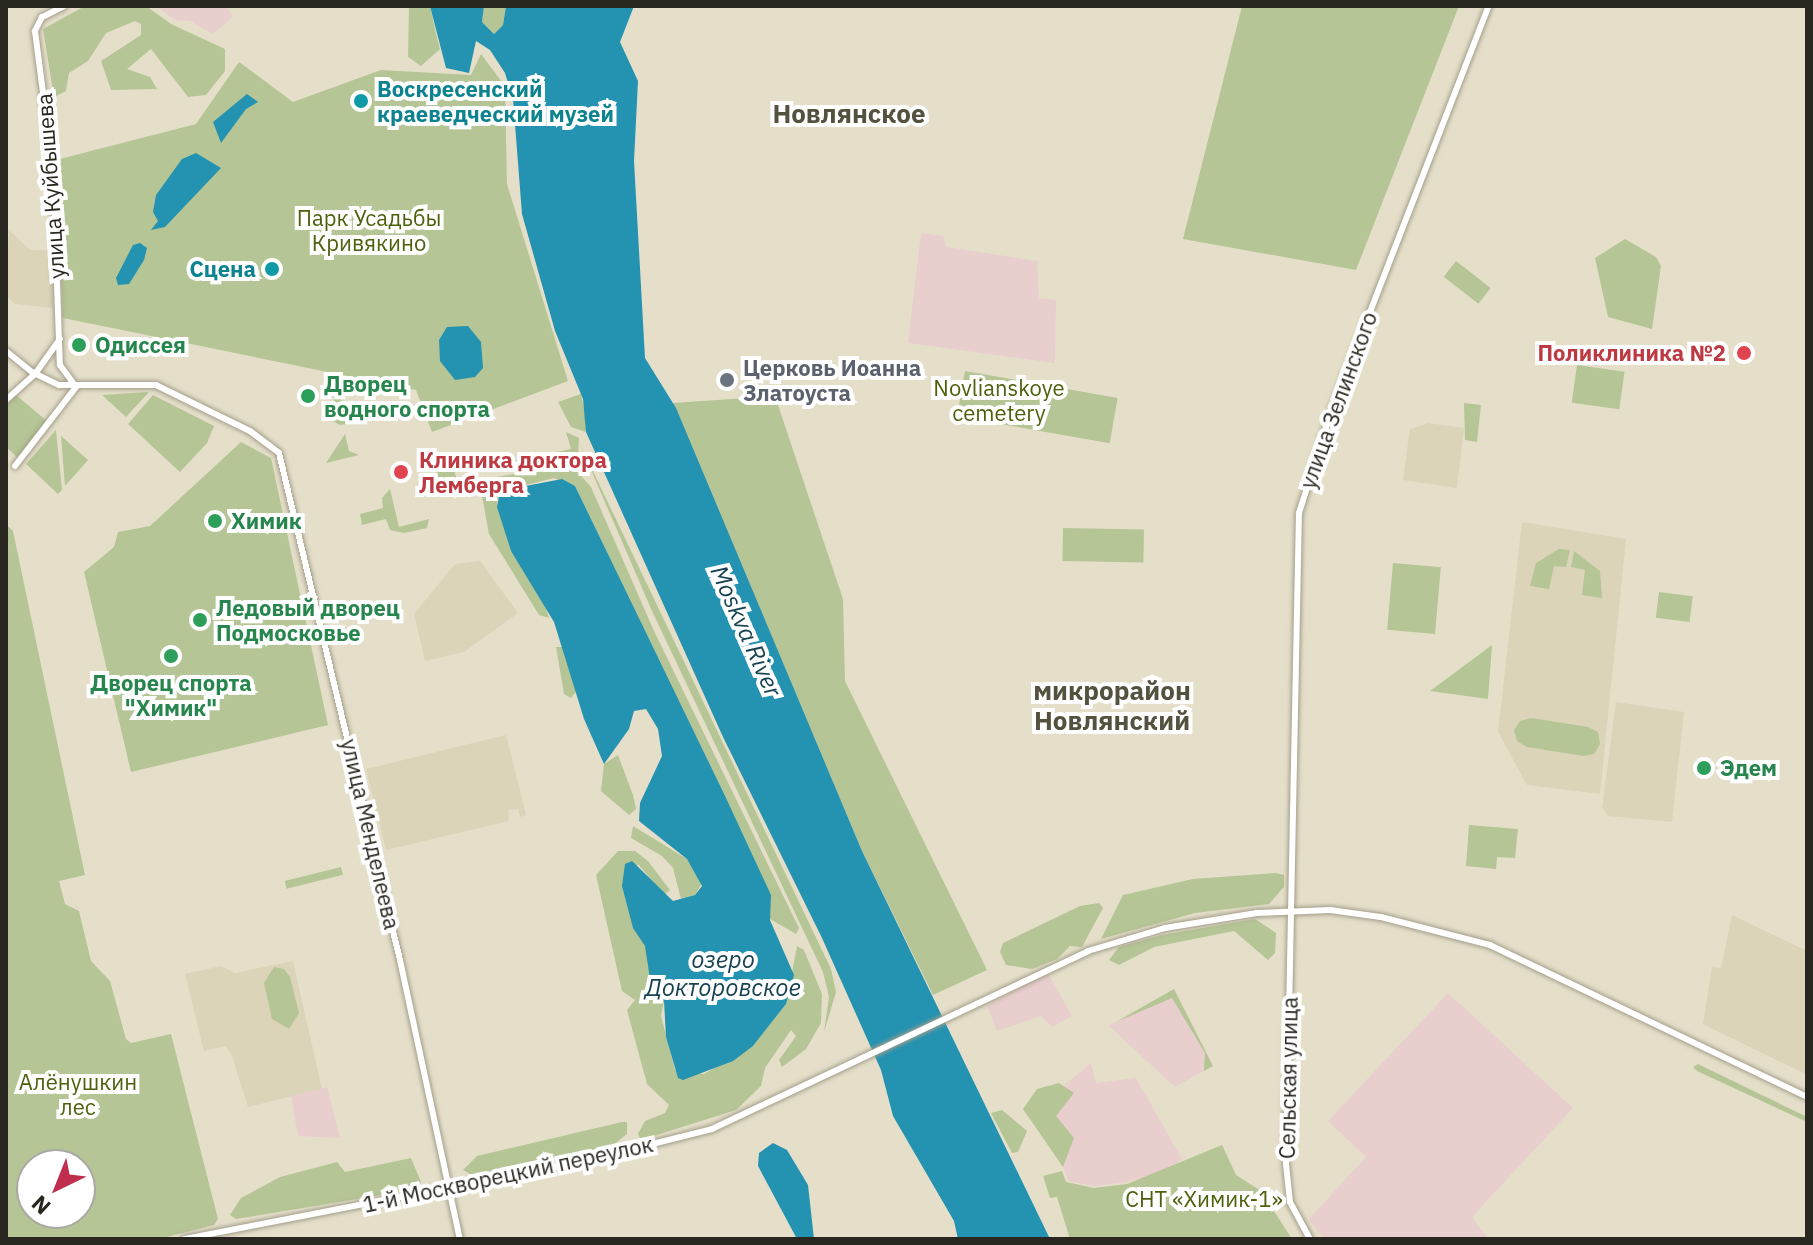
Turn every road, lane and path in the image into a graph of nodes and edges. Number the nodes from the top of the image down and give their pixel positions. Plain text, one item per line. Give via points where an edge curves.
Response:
1 (64, 6) edge
2 (1489, 6) edge
3 (60, 339) junction
4 (6, 351) edge
5 (35, 374) junction
6 (76, 387) junction
7 (6, 400) edge
8 (15, 466) dead end
9 (1291, 912) junction
10 (1807, 1097) edge
11 (450, 1187) junction
12 (184, 1239) edge
13 (460, 1239) edge
14 (1310, 1239) edge

1 - 3 street, улица Куйбышева via 42,17 35,31 53,169
2 - 9 street, улица Зелинского via 1304,486 1296,557
3 - 5 street
3 - 6 street, улица Куйбышева via 62,370
4 - 5 street
5 - 6 street, улица Менделеева
5 - 7 street
6 - 8 street
6 - 11 street, улица Менделеева via 156,385 270,443 288,482
9 - 10 street, 1-й Москворецкий переулок via 1330,910 1460,935 1546,968
9 - 11 street, 1-й Москворецкий переулок via 1165,928 1088,951 784,1099 682,1138
9 - 14 street, Сельская улица via 1287,1185 1293,1211
11 - 12 street, 1-й Москворецкий переулок
11 - 13 street, улица Менделеева

